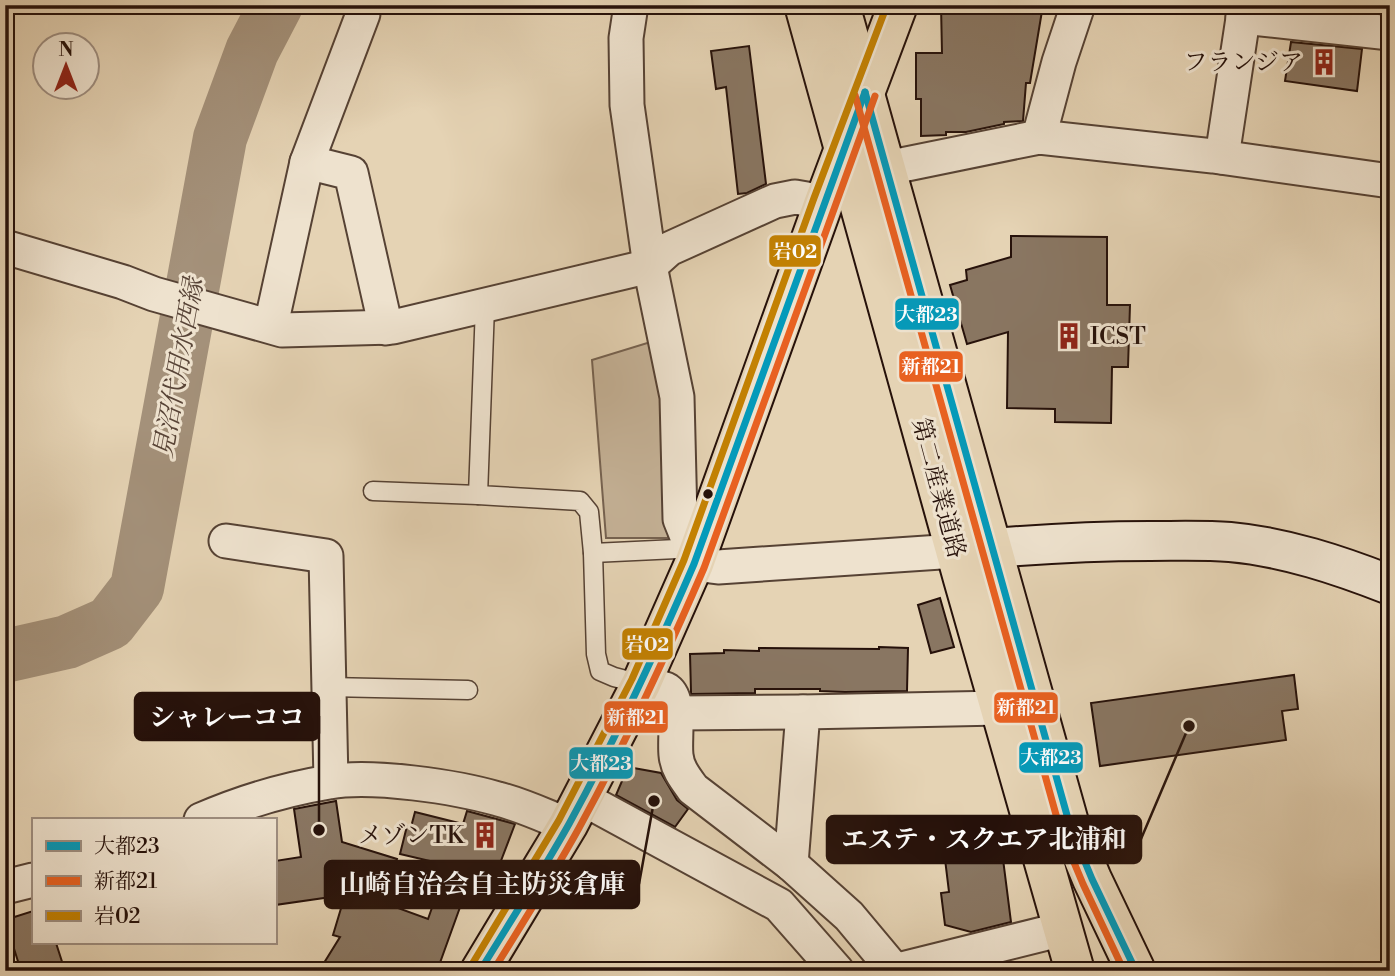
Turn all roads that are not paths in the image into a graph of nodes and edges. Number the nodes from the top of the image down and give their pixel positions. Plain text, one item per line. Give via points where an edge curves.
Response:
1 (631, 5) edge
2 (804, 5) edge
3 (840, 5) edge
4 (898, 5) edge
5 (1078, 5) edge
6 (1244, 11) edge
7 (363, 14) dead end
8 (1390, 33) edge
9 (865, 92) junction
10 (1039, 137) junction
11 (845, 147) junction
12 (1223, 157) junction
13 (307, 162) junction
14 (887, 168) junction
15 (1390, 181) edge
16 (824, 202) junction
17 (5, 247) edge
18 (650, 266) junction
19 (485, 306) junction
20 (271, 325) junction
21 (386, 328) junction
22 (373, 491) dead end
23 (478, 495) junction
24 (226, 541) dead end
25 (974, 550) junction
26 (593, 553) junction
27 (697, 556) junction
28 (1390, 585) edge
29 (641, 684) junction
30 (329, 687) junction
31 (468, 690) dead end
32 (1001, 708) junction
33 (803, 712) junction
34 (676, 713) junction
35 (331, 781) junction
36 (575, 811) junction
37 (206, 818) edge
38 (791, 864) junction
39 (32, 880) edge
40 (5, 887) edge
41 (1063, 929) junction
42 (480, 971) edge
43 (837, 971) edge
44 (895, 971) edge
45 (1075, 971) edge
46 (1136, 971) edge

1 - 18 street via 626,105
2 - 11 main road, 第二産業道路
3 - 9 main road, 第二産業道路
4 - 9 main road
5 - 10 street
6 - 8 street
6 - 12 street
7 - 13 street
9 - 11 main road
9 - 14 main road, 第二産業道路
10 - 12 street
10 - 14 street
11 - 16 main road
11 - 25 main road, 第二産業道路
12 - 15 street
13 - 20 street
13 - 21 street via 351,173
14 - 25 main road, 第二産業道路
16 - 18 street via 794,197 775,201 669,249
16 - 27 main road
17 - 20 street
18 - 19 street
18 - 27 street via 677,397 680,519
19 - 21 street
19 - 23 lane
20 - 21 street via 282,330
22 - 23 lane
23 - 26 lane via 580,501 589,512
24 - 30 street via 326,556
25 - 27 street via 718,567
25 - 28 street via 1097,541 1231,542 1314,559
25 - 32 main road, 第二産業道路
25 - 46 main road, 第二産業道路 via 1070,826
26 - 27 lane
26 - 29 lane via 600,671
27 - 29 main road
29 - 34 street via 667,689
29 - 36 main road
30 - 31 lane
30 - 35 street
32 - 33 street
32 - 41 main road, 第二産業道路
33 - 34 street
33 - 38 street
34 - 38 street via 676,756 693,789
35 - 36 street via 379,780
35 - 37 street
36 - 42 main road
36 - 43 street via 779,905
38 - 44 street via 849,916
39 - 40 street
41 - 44 street
41 - 45 main road, 第二産業道路

